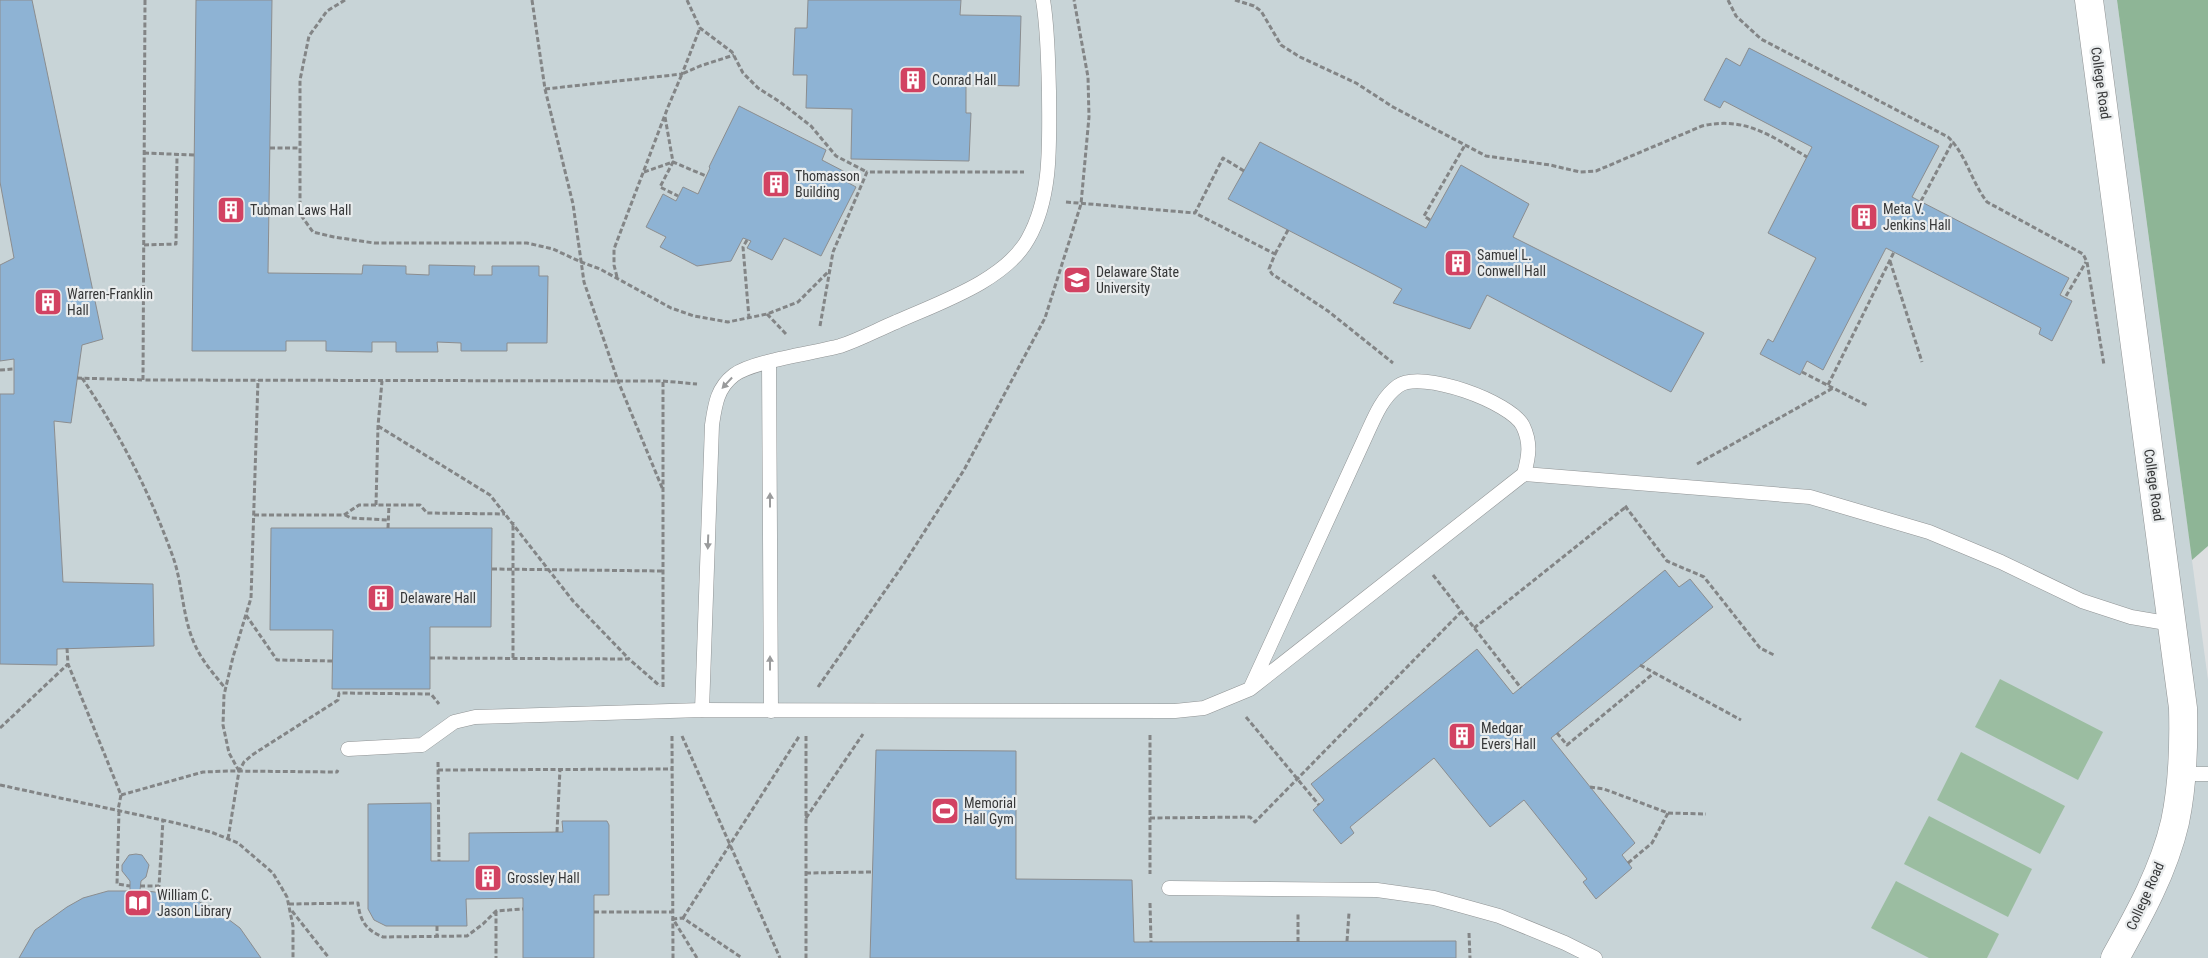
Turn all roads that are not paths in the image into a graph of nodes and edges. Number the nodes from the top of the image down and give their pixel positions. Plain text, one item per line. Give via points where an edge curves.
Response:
1 (1043, 0) edge
2 (2089, 0) edge
3 (770, 362) junction
4 (1524, 474) junction
5 (2172, 624) junction
6 (1250, 689) junction
7 (702, 710) junction
8 (771, 711) junction
9 (348, 749) road end
10 (2195, 774) edge
11 (1169, 888) dead end
12 (1595, 958) edge
13 (2115, 958) edge

1 - 3 lane via 1048,29 1049,142 1043,199 1027,241 1004,267 971,289 842,345
2 - 5 street, College Road
3 -> 7 lane via 743,370 722,386 716,402 712,425
8 -> 3 lane
4 - 5 lane via 1810,497 1929,532 2082,601 2130,617
4 - 6 lane
4 - 6 lane via 1530,450 1522,424 1507,411 1441,383 1416,380 1400,385 1384,400 1364,440
5 - 10 street, College Road
6 - 8 lane via 1204,708 1175,711
7 - 8 lane
7 - 9 lane via 475,717 454,722 422,745
10 - 13 street, College Road via 2158,872
11 - 12 lane via 1377,890 1434,898 1499,916

